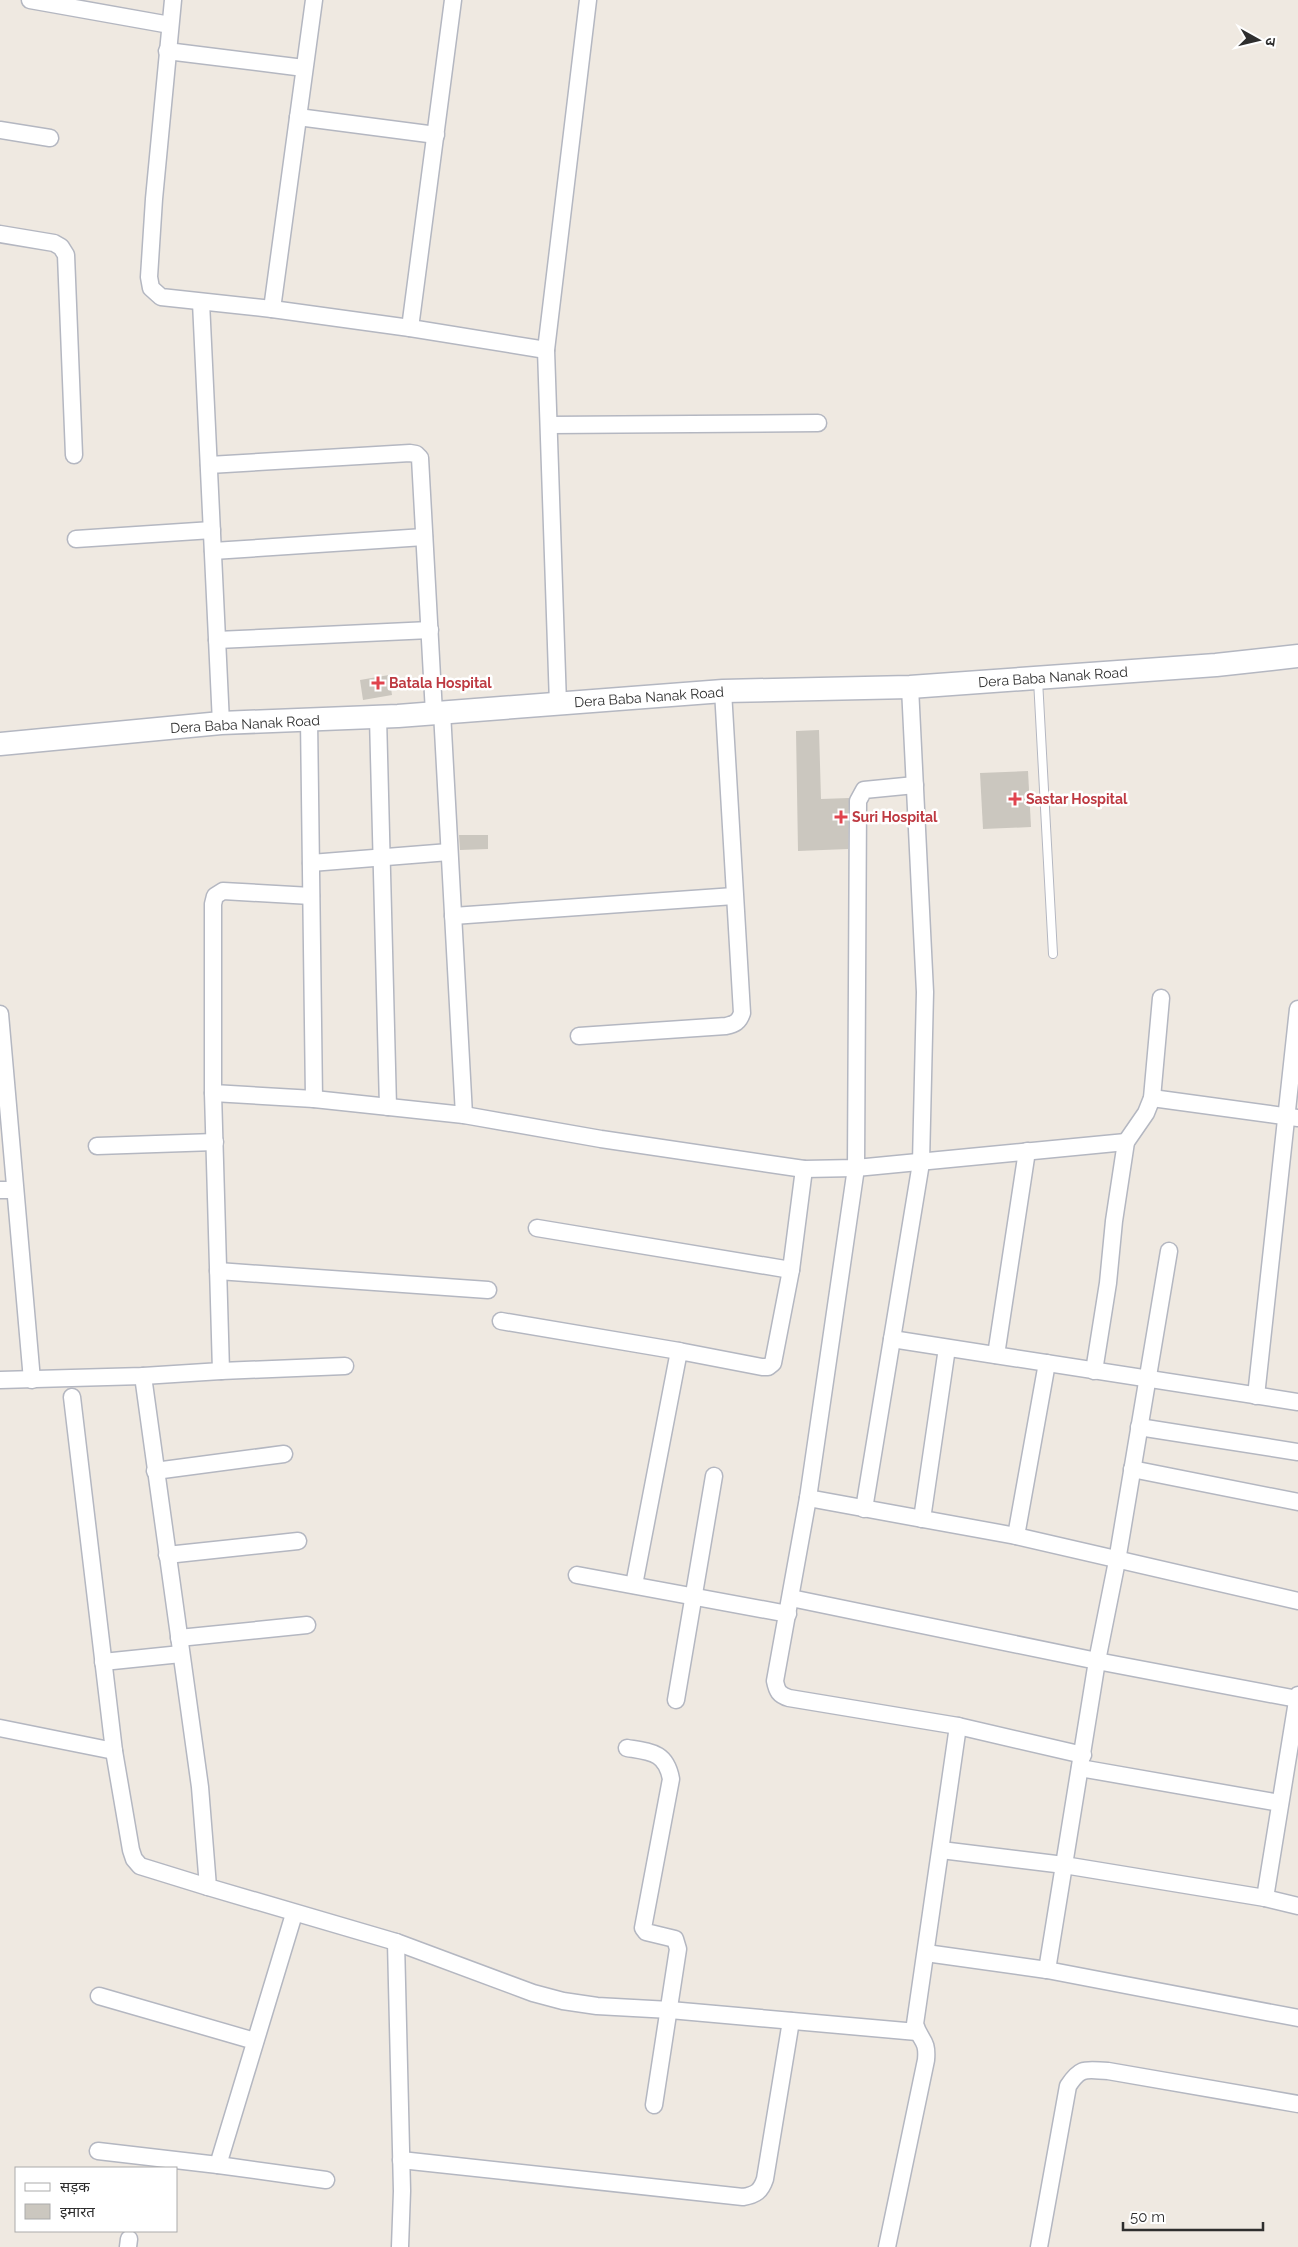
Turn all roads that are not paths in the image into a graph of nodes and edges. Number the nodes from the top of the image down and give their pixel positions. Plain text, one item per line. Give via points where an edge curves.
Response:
1 (30, 0) edge
2 (173, 0) edge
3 (314, 0) edge
4 (453, 0) edge
5 (588, 0) edge
6 (170, 25) junction
7 (167, 51) junction
8 (304, 68) junction
9 (298, 116) junction
10 (0, 130) edge
11 (436, 135) junction
12 (50, 138) dead end
13 (0, 234) edge
14 (201, 302) junction
15 (272, 309) junction
16 (410, 328) junction
17 (546, 350) junction
18 (818, 423) dead end
19 (550, 425) junction
20 (74, 455) dead end
21 (209, 466) junction
22 (212, 530) junction
23 (424, 537) junction
24 (76, 539) dead end
25 (213, 551) junction
26 (430, 630) junction
27 (217, 640) junction
28 (1298, 656) edge
29 (1038, 678) junction
30 (910, 687) junction
31 (723, 691) junction
32 (558, 704) junction
33 (438, 713) junction
34 (378, 717) junction
35 (309, 719) junction
36 (221, 723) junction
37 (0, 744) edge
38 (915, 785) junction
39 (450, 852) junction
40 (382, 857) junction
41 (311, 863) junction
42 (311, 896) junction
43 (734, 896) junction
44 (453, 916) junction
45 (1053, 954) dead end
46 (1161, 998) dead end
47 (1298, 1009) edge
48 (0, 1014) edge
49 (579, 1036) dead end
50 (213, 1093) junction
51 (1152, 1098) junction
52 (314, 1099) junction
53 (388, 1107) junction
54 (464, 1115) junction
55 (1292, 1116) edge
56 (215, 1142) junction
57 (1126, 1142) junction
58 (97, 1146) dead end
59 (1028, 1151) junction
60 (921, 1163) junction
61 (856, 1168) junction
62 (804, 1169) junction
63 (8, 1190) edge
64 (538, 1228) dead end
65 (1169, 1251) dead end
66 (791, 1270) junction
67 (218, 1271) junction
68 (488, 1290) dead end
69 (501, 1321) dead end
70 (892, 1339) junction
71 (947, 1348) junction
72 (679, 1351) junction
73 (996, 1355) junction
74 (1046, 1363) junction
75 (345, 1366) dead end
76 (221, 1370) junction
77 (1094, 1370) junction
78 (142, 1376) junction
79 (1148, 1378) junction
80 (0, 1380) edge
81 (32, 1380) junction
82 (1256, 1396) junction
83 (72, 1397) dead end
84 (1298, 1402) edge
85 (1140, 1427) junction
86 (1298, 1452) edge
87 (284, 1454) dead end
88 (1132, 1469) junction
89 (155, 1471) junction
90 (714, 1476) dead end
91 (808, 1498) junction
92 (1298, 1502) edge
93 (864, 1509) junction
94 (922, 1519) junction
95 (1016, 1536) junction
96 (298, 1541) dead end
97 (167, 1554) junction
98 (1117, 1561) junction
99 (577, 1575) dead end
100 (634, 1586) junction
101 (693, 1596) junction
102 (791, 1598) junction
103 (1298, 1601) edge
104 (788, 1614) junction
105 (307, 1625) dead end
106 (180, 1646) junction
107 (1097, 1661) junction
108 (103, 1662) junction
109 (1298, 1697) edge
110 (676, 1700) dead end
111 (958, 1726) junction
112 (0, 1728) edge
113 (627, 1748) dead end
114 (114, 1751) junction
115 (1082, 1761) junction
116 (1280, 1802) junction
117 (941, 1850) junction
118 (1064, 1865) junction
119 (208, 1887) junction
120 (1265, 1898) junction
121 (1298, 1906) edge
122 (294, 1914) junction
123 (396, 1942) junction
124 (926, 1953) junction
125 (1047, 1970) junction
126 (99, 1996) dead end
127 (670, 2010) junction
128 (1298, 2018) edge
129 (791, 2020) junction
130 (917, 2032) junction
131 (256, 2041) junction
132 (1298, 2104) edge
133 (654, 2106) dead end
134 (98, 2152) dead end
135 (402, 2160) junction
136 (218, 2165) junction
137 (326, 2180) dead end
138 (400, 2247) edge
139 (887, 2247) edge
140 (1039, 2247) edge

1 - 6 street
2 - 6 street
3 - 8 street
4 - 11 street
5 - 17 street
6 - 7 street
7 - 8 street
7 - 14 street via 149,278 151,288 161,297
8 - 9 street
9 - 11 street
9 - 15 street
10 - 12 street
11 - 16 street
13 - 20 street via 54,243 66,255
14 - 15 street
14 - 21 street
15 - 16 street
16 - 17 street
17 - 19 street
18 - 19 street
19 - 32 street
21 - 22 street
21 - 23 street via 416,454 421,464
22 - 24 street
22 - 25 street
23 - 25 street
23 - 26 street
25 - 27 street
26 - 27 street
26 - 33 street
27 - 36 street
28 - 29 main road, Dera Baba Nanak Road
29 - 30 main road, Dera Baba Nanak Road
29 - 45 lane
30 - 31 main road, Dera Baba Nanak Road
30 - 38 street
31 - 32 main road, Dera Baba Nanak Road
31 - 43 street
32 - 33 main road, Dera Baba Nanak Road
33 - 34 main road, Dera Baba Nanak Road
33 - 39 street
34 - 35 main road, Dera Baba Nanak Road
34 - 40 street
35 - 36 main road, Dera Baba Nanak Road
35 - 41 street
36 - 37 main road, Dera Baba Nanak Road
38 - 60 street via 925,992
38 - 61 street via 864,790 858,801
39 - 40 street
39 - 44 street
40 - 41 street
40 - 53 street
41 - 42 street
42 - 50 street via 223,891 215,896
42 - 52 street
43 - 44 street
43 - 49 street via 740,1020 726,1026
44 - 54 street
46 - 51 street
47 - 55 street
48 - 63 street
50 - 52 street
50 - 56 street
51 - 55 street
51 - 57 street
52 - 53 street
53 - 54 street
54 - 62 street
55 - 82 street
56 - 58 street
56 - 67 street
57 - 59 street
57 - 77 street
59 - 60 street
59 - 73 street
60 - 61 street
60 - 70 street
61 - 62 street
61 - 91 street
62 - 66 street
63 - 81 street
64 - 66 street
65 - 79 street
66 - 72 street via 775,1358 768,1367
67 - 68 street
67 - 76 street
69 - 72 street
70 - 71 street
70 - 93 street
71 - 73 street
71 - 94 street
72 - 100 street
73 - 74 street
74 - 77 street
74 - 95 street
75 - 76 street
76 - 78 street
77 - 79 street
78 - 81 street
78 - 89 street
79 - 82 street
79 - 85 street
80 - 81 street
82 - 84 street
83 - 108 street
85 - 86 street
85 - 88 street
87 - 89 street
88 - 92 street
88 - 98 street
89 - 97 street
90 - 101 street
91 - 93 street
91 - 102 street
93 - 94 street
94 - 95 street
95 - 98 street
96 - 97 street
97 - 106 street
98 - 103 street
98 - 107 street
99 - 100 street
100 - 101 street
101 - 104 street
101 - 110 street
102 - 104 street
102 - 107 street
104 - 111 street via 776,1681 780,1695
105 - 106 street
106 - 108 street
106 - 119 street via 200,1786
107 - 109 street
107 - 115 street
108 - 114 street
109 - 116 street
111 - 115 street
111 - 117 street
112 - 114 street
113 - 127 street via 652,1752 669,1766 671,1779 643,1928 678,1943
114 - 119 street via 134,1859 150,1870
115 - 116 street
115 - 118 street
116 - 120 street
117 - 118 street
117 - 124 street
118 - 120 street
118 - 125 street
119 - 122 street
120 - 121 street
122 - 123 street
122 - 131 street
123 - 127 street via 563,2001
123 - 135 street
124 - 125 street
124 - 130 street via 916,2014
125 - 128 street
126 - 131 street
127 - 129 street
127 - 133 street
129 - 130 street
129 - 135 street via 765,2179 762,2189 754,2195 743,2197
130 - 139 street via 925,2040 926,2060
131 - 136 street
132 - 140 street via 1108,2071 1084,2070 1077,2073 1068,2086
134 - 136 street
135 - 138 street
136 - 137 street

